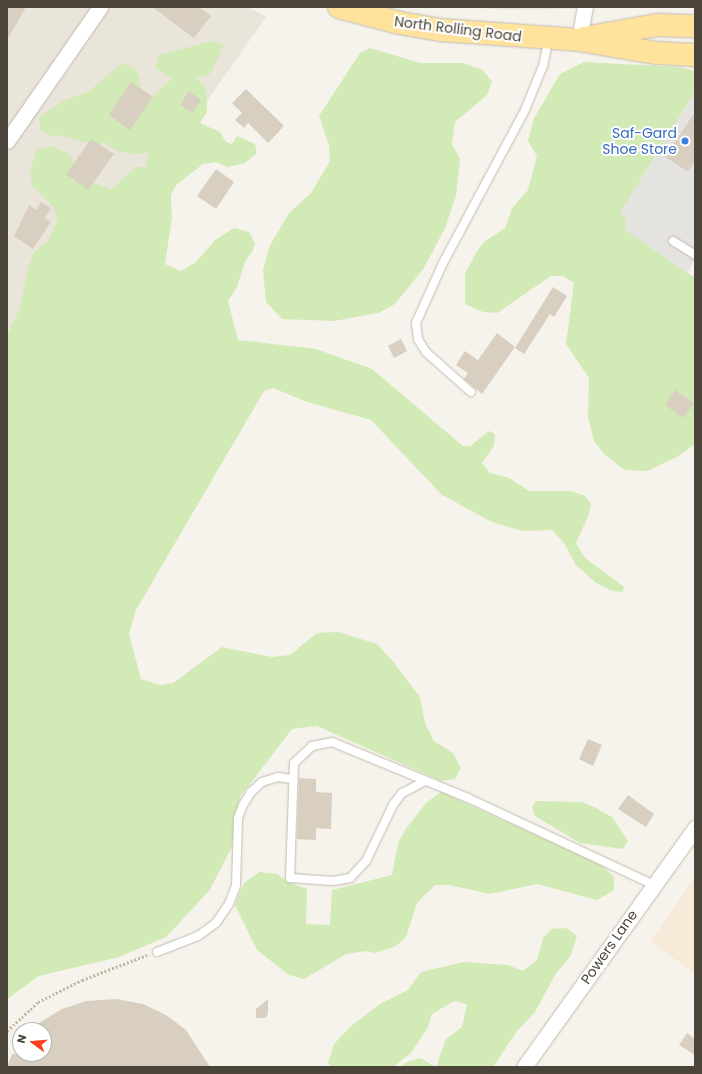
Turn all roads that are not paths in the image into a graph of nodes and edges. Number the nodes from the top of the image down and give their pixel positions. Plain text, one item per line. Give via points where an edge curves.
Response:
1 (100, 7) edge
2 (339, 7) edge
3 (585, 7) edge
4 (366, 11) edge
5 (695, 26) edge
6 (550, 37) junction
7 (579, 40) junction
8 (695, 55) edge
9 (7, 141) edge
10 (673, 241) dead end
11 (695, 255) edge
12 (471, 392) dead end
13 (291, 779) junction
14 (425, 781) junction
15 (695, 828) edge
16 (654, 885) junction
17 (157, 952) road end
18 (524, 1067) edge

1 - 9 street
2 - 4 main road, North Rolling Road
3 - 7 street
4 - 6 main road, North Rolling Road via 477,34
5 - 7 main road, North Rolling Road via 657,25
6 - 7 main road, North Rolling Road
6 - 12 lane via 543,66 525,110 446,256 416,323 418,339 426,352
7 - 8 main road, North Rolling Road via 657,53
10 - 11 lane
13 - 14 lane via 294,763 303,752 322,742 332,742
13 - 14 lane via 290,878 334,882 350,878 358,872 393,805 402,793
13 - 17 lane via 278,777 262,782 251,792 243,805 238,818 236,886 229,904 216,923 198,936
14 - 16 lane via 468,798
15 - 16 street, Powers Lane
16 - 18 street, Powers Lane

